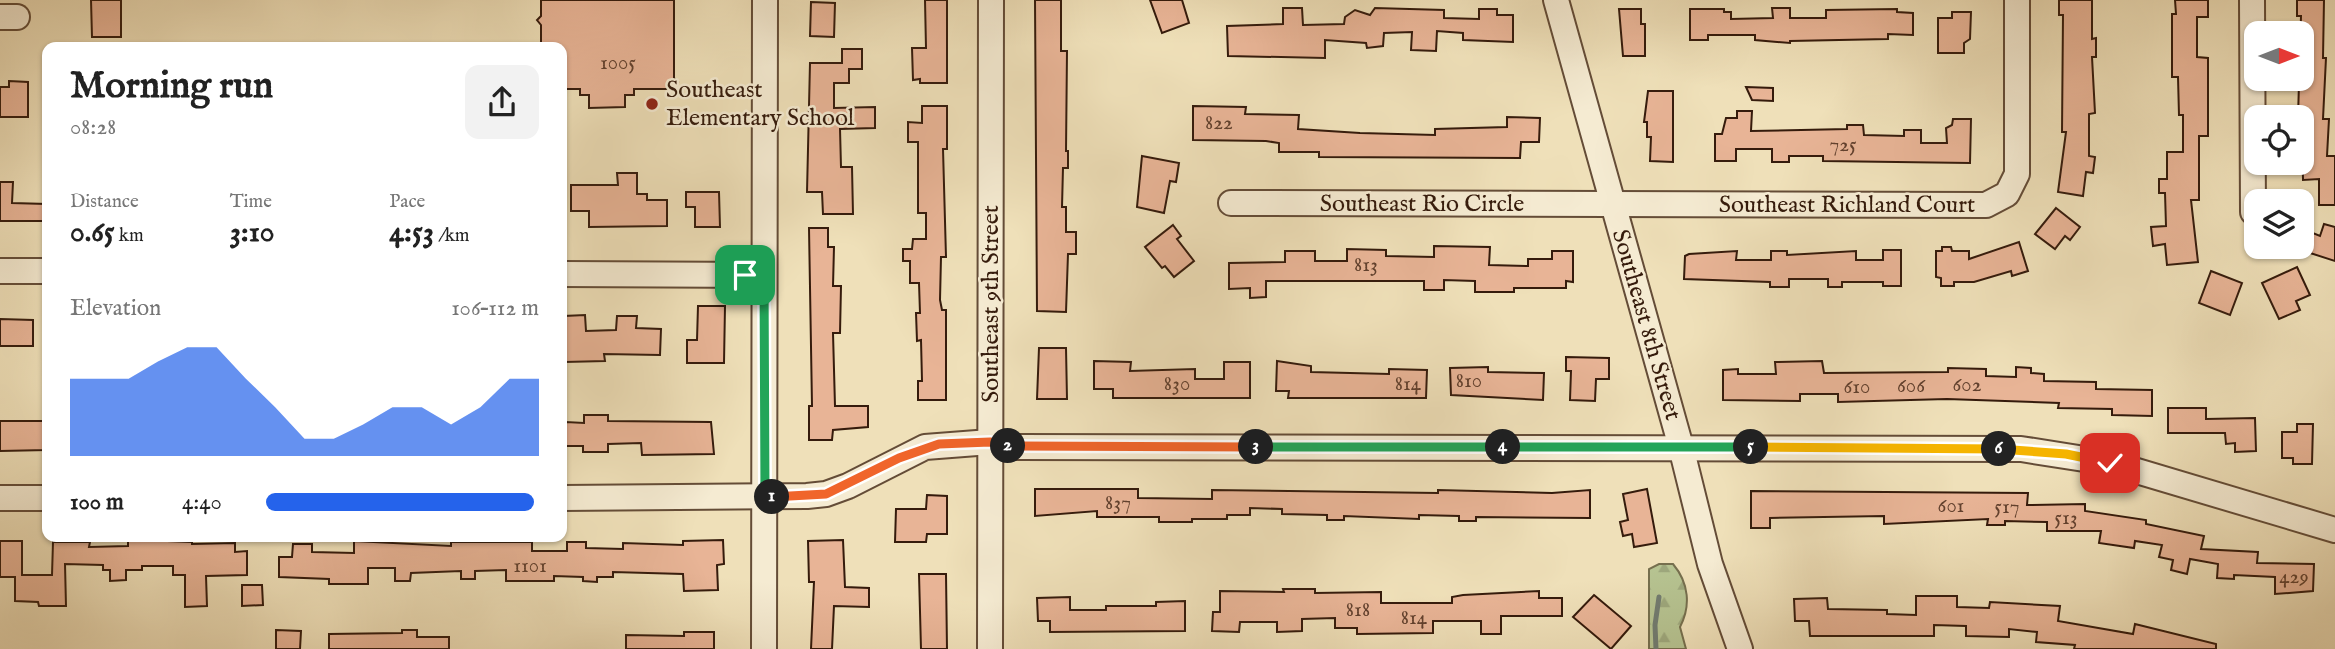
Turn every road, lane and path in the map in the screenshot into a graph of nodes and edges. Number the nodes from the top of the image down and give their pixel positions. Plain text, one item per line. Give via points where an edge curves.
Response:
1 (765, 0) edge
2 (991, 0) edge
3 (1556, 0) edge
4 (2017, 0) edge
5 (2252, 0) edge
6 (2253, 189) edge
7 (1231, 202) dead end
8 (1613, 205) junction
9 (0, 271) edge
10 (42, 271) edge
11 (567, 274) edge
12 (764, 275) junction
13 (990, 442) junction
14 (1681, 447) junction
15 (765, 497) junction
16 (0, 498) edge
17 (42, 498) edge
18 (567, 498) edge
19 (2335, 530) edge
20 (764, 649) edge
21 (990, 649) edge
22 (1740, 649) edge

1 - 12 street
2 - 13 street, Southeast 9th Street
3 - 8 street, Southeast 8th Street
4 - 8 street, Southeast Richland Court via 2017,174 2007,194 1994,202 1977,206
5 - 6 street
7 - 8 street, Southeast Rio Circle
8 - 14 street, Southeast 8th Street
9 - 10 street
11 - 12 street
12 - 15 street
13 - 14 street via 1012,447
13 - 15 street via 925,447 826,494
13 - 21 street, Southeast 9th Street
14 - 19 street via 2021,449 2066,454
14 - 22 street, Southeast 8th Street via 1710,564
15 - 18 street
15 - 20 street
16 - 17 street

